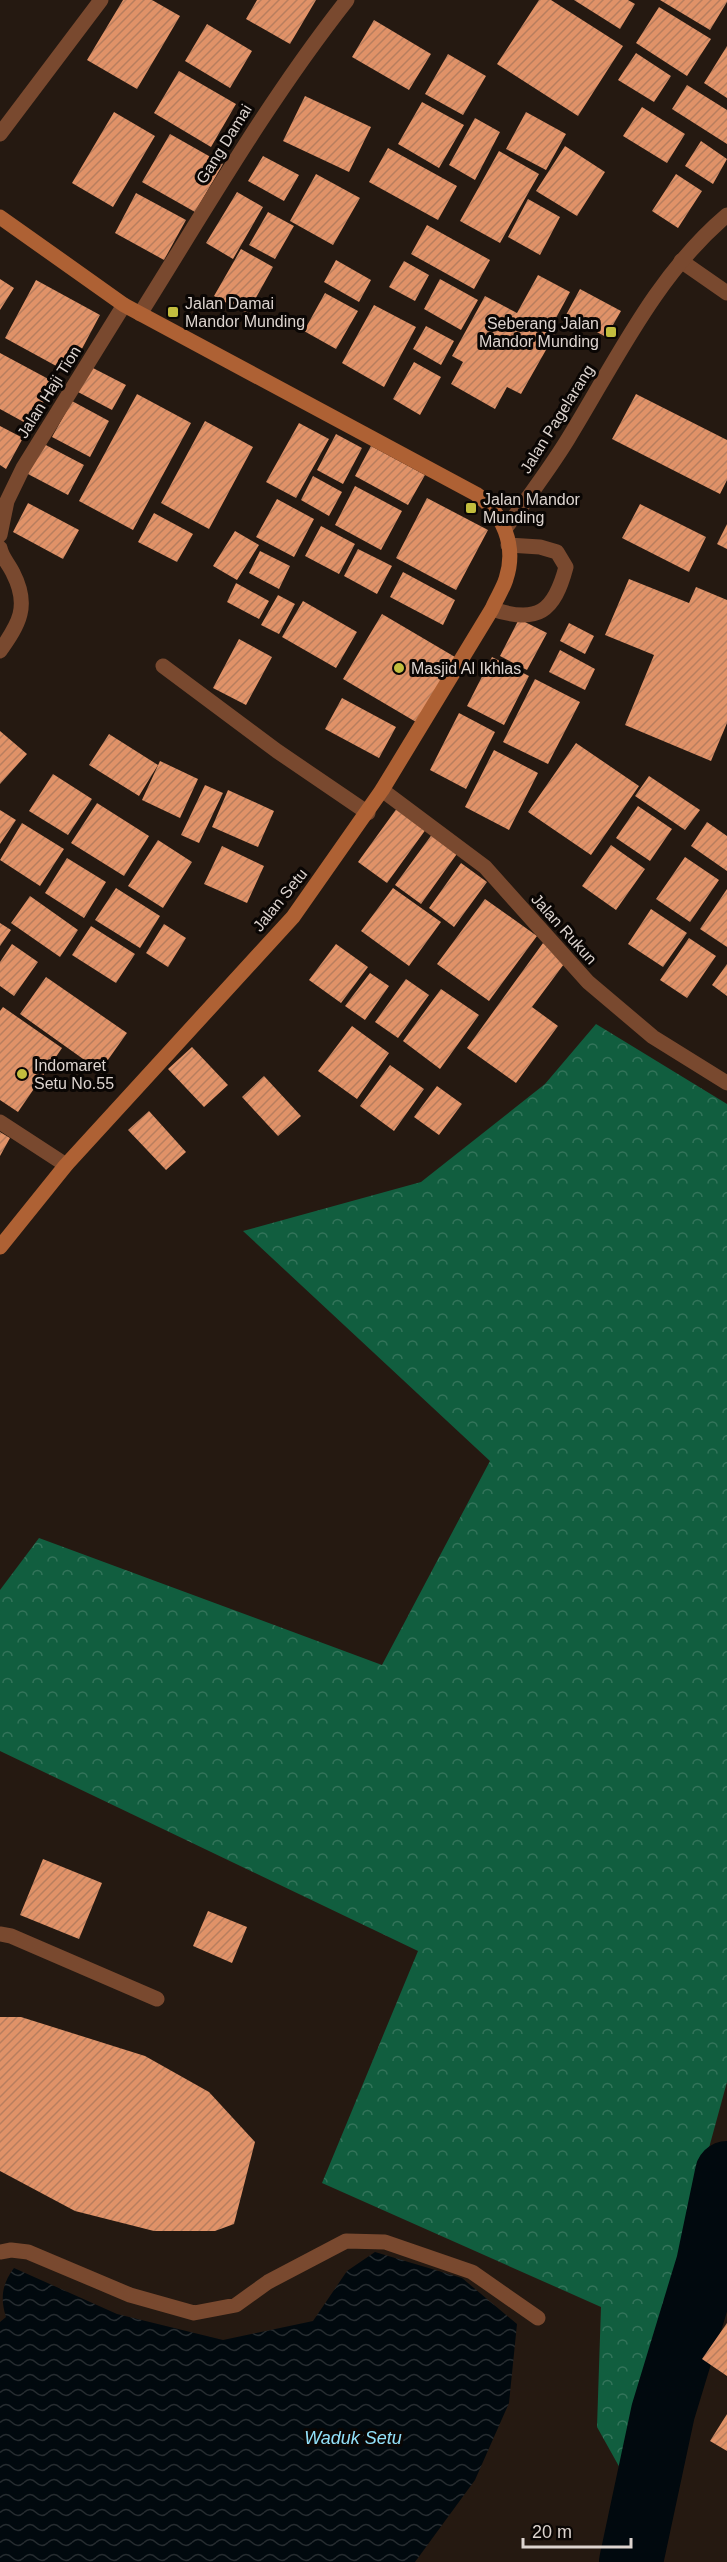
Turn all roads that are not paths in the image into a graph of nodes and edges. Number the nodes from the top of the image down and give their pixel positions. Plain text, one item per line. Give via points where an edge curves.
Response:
1 (101, 0) edge
2 (347, 0) edge
3 (0, 134) edge
4 (727, 215) edge
5 (0, 217) edge
6 (681, 261) junction
7 (727, 292) edge
8 (124, 305) junction
9 (140, 314) junction
10 (505, 529) junction
11 (0, 535) edge
12 (508, 545) junction
13 (0, 548) edge
14 (492, 609) junction
15 (0, 651) edge
16 (163, 666) dead end
17 (382, 790) junction
18 (368, 813) junction
19 (727, 1083) edge
20 (0, 1122) edge
21 (66, 1165) junction
22 (0, 1247) edge
23 (0, 1934) edge
24 (157, 1999) dead end
25 (0, 2252) edge
26 (538, 2318) dead end

1 - 3 street
2 - 9 street, Gang Damai via 259,120
4 - 6 street, Jalan Pagelarang
5 - 8 main road
6 - 7 street
6 - 10 street, Jalan Pagelarang via 624,342 547,473
8 - 9 main road
8 - 11 street, Jalan Haji Tion via 23,468 7,501
9 - 10 main road via 476,495 495,510
10 - 12 main road, Jalan Setu
12 - 14 main road, Jalan Setu via 508,571
12 - 14 street via 557,552 566,567 559,592 549,608 510,615
13 - 15 street via 20,587 22,604 18,624
14 - 17 main road, Jalan Setu
16 - 18 street
17 - 18 main road, Jalan Setu
17 - 19 street, Jalan Rukun via 485,867 588,982 653,1037
18 - 21 main road, Jalan Setu via 293,917
20 - 21 street
21 - 22 main road, Jalan Setu
23 - 24 street
25 - 26 street via 28,2252 130,2295 194,2313 236,2305 268,2282 346,2241 385,2242 472,2272

